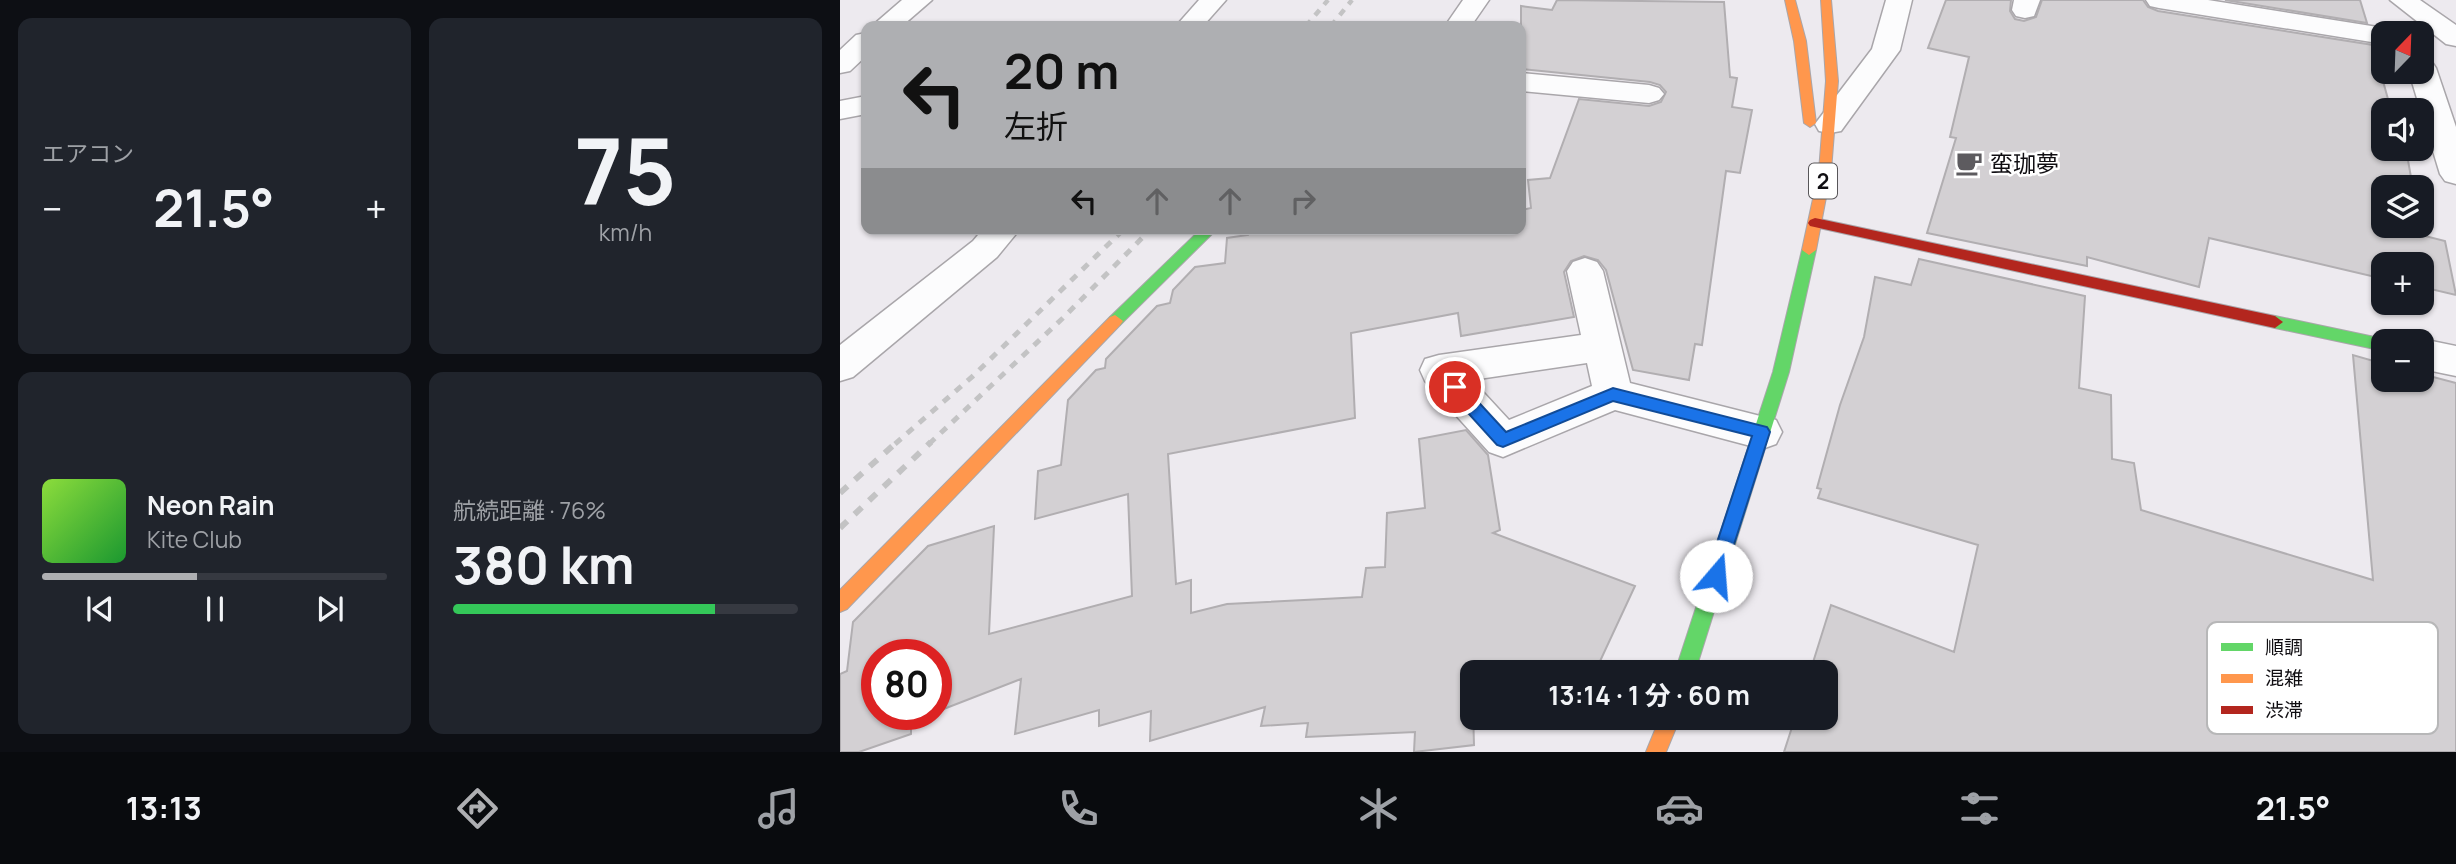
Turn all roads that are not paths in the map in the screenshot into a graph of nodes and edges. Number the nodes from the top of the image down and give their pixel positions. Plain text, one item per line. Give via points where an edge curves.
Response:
1 (919, 0) edge
2 (1213, 0) edge
3 (1476, 0) edge
4 (1790, 0) edge
5 (1826, 0) edge
6 (1899, 0) edge
7 (2159, 0) edge
8 (2401, 0) edge
9 (892, 21) edge
10 (1194, 21) edge
11 (1461, 21) edge
12 (2407, 21) edge
13 (2371, 34) edge
14 (2456, 38) edge
15 (861, 46) edge
16 (840, 65) edge
17 (1526, 82) edge
18 (2427, 84) edge
19 (1649, 94) dead end
20 (861, 105) edge
21 (840, 110) edge
22 (1820, 129) junction
23 (1810, 158) dead end
24 (2456, 174) edge
25 (1815, 223) junction
26 (998, 235) edge
27 (1203, 235) edge
28 (1585, 271) dead end
29 (1801, 279) junction
30 (2371, 342) edge
31 (1602, 346) junction
32 (2434, 357) edge
33 (2456, 362) edge
34 (840, 366) edge
35 (1613, 394) junction
36 (1762, 432) junction
37 (840, 603) edge
38 (1689, 660) edge
39 (1665, 730) edge
40 (1656, 752) edge

1 - 9 street
2 - 10 street
3 - 11 street
4 - 22 main road, 2
5 - 22 main road, 2 via 1832,81
6 - 22 street via 1886,50
7 - 13 street
8 - 12 street
8 - 14 street
15 - 16 street
17 - 19 street
18 - 24 street
20 - 21 street
22 - 25 main road, 2
23 - 29 main road, 2
25 - 29 main road, 2
25 - 30 main road
26 - 34 street
27 - 37 main road
28 - 31 street
29 - 36 main road, 2 via 1781,372
31 - 35 street
31 - 35 street via 1439,370 1503,440
32 - 33 street
35 - 36 street
36 - 38 main road, 2
39 - 40 main road

